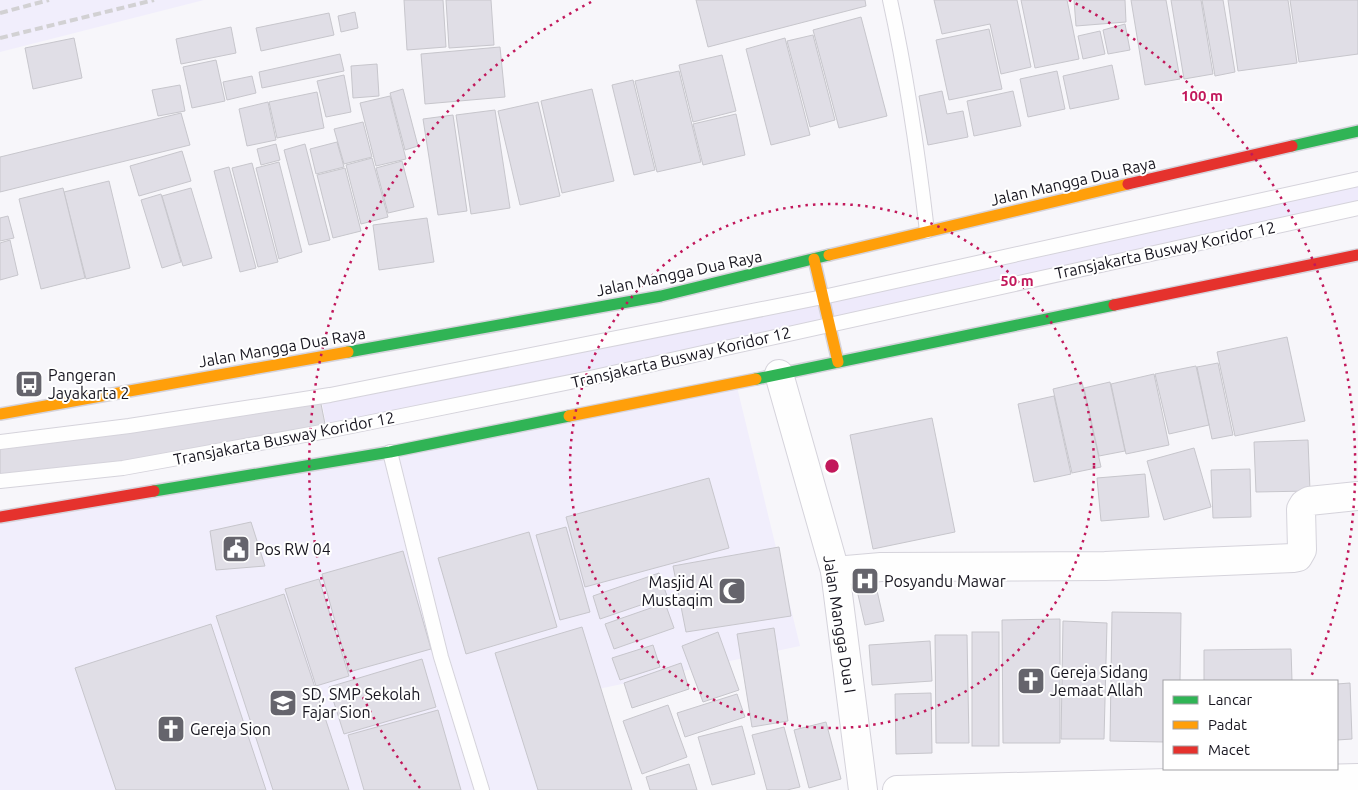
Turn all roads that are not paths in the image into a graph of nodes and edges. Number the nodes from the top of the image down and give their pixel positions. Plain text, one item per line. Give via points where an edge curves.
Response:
1 (890, 0) edge
2 (1358, 131) edge
3 (1358, 179) edge
4 (1358, 208) edge
5 (927, 232) junction
6 (1358, 255) edge
7 (814, 259) junction
8 (823, 298) junction
9 (829, 324) junction
10 (838, 362) junction
11 (779, 374) junction
12 (0, 414) edge
13 (0, 442) edge
14 (390, 452) junction
15 (0, 481) edge
16 (1358, 496) edge
17 (0, 517) edge
18 (835, 571) junction
19 (1358, 779) edge
20 (482, 790) edge
21 (863, 790) edge
22 (897, 790) edge

1 - 5 lane via 918,150
2 - 5 main road, Jalan Mangga Dua Raya
3 - 8 lane
4 - 9 lane, Transjakarta Busway Koridor 12
5 - 7 main road, Jalan Mangga Dua Raya
6 - 10 main road
7 - 8 main road
7 - 12 main road, Jalan Mangga Dua Raya via 661,296
8 - 9 main road
8 - 13 lane via 330,395
9 - 10 main road
9 - 15 lane, Transjakarta Busway Koridor 12 via 590,378 327,430 123,468
10 - 11 main road
11 - 14 main road
11 - 18 street, Jalan Mangga Dua I
14 - 17 main road
14 - 20 lane via 441,657
16 - 18 street via 1309,500 1304,504 1301,509 1302,550 1298,557 1293,558 1105,566 882,567
18 - 21 street, Jalan Mangga Dua I
19 - 22 street

